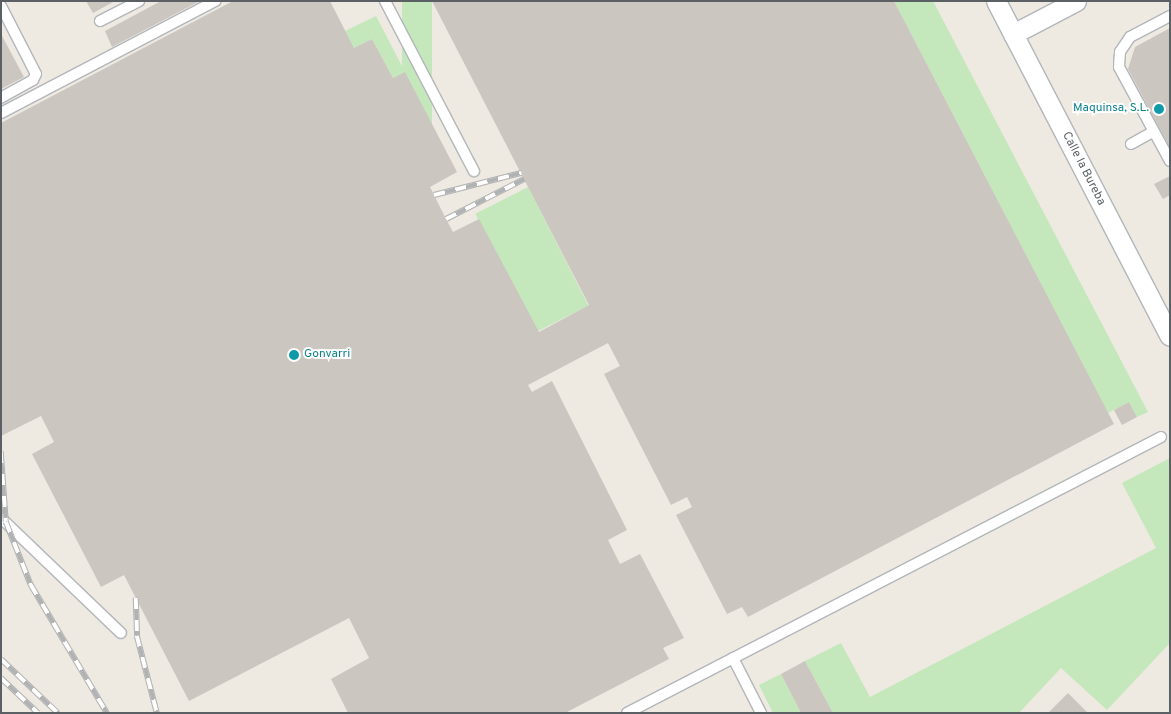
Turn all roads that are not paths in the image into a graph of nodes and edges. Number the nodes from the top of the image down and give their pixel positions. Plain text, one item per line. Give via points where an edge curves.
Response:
1 (139, 1) edge
2 (215, 1) edge
3 (385, 1) edge
4 (996, 1) edge
5 (1076, 1) edge
6 (1, 6) edge
7 (1170, 16) edge
8 (100, 21) dead end
9 (1013, 34) junction
10 (1, 98) edge
11 (1, 113) edge
12 (1154, 131) junction
13 (1131, 144) dead end
14 (1170, 160) edge
15 (474, 171) dead end
16 (1170, 336) edge
17 (1161, 437) dead end
18 (1, 518) edge
19 (121, 633) dead end
20 (733, 658) junction
21 (628, 713) edge
22 (761, 713) edge

1 - 8 lane
2 - 11 lane
3 - 15 lane
4 - 9 street, Calle la Bureba
5 - 9 street
6 - 10 lane via 36,74 33,80
7 - 12 lane via 1130,37 1120,52 1120,67
9 - 16 street, Calle la Bureba
12 - 13 lane
12 - 14 lane
17 - 20 lane
18 - 19 lane
20 - 21 lane
20 - 22 lane

